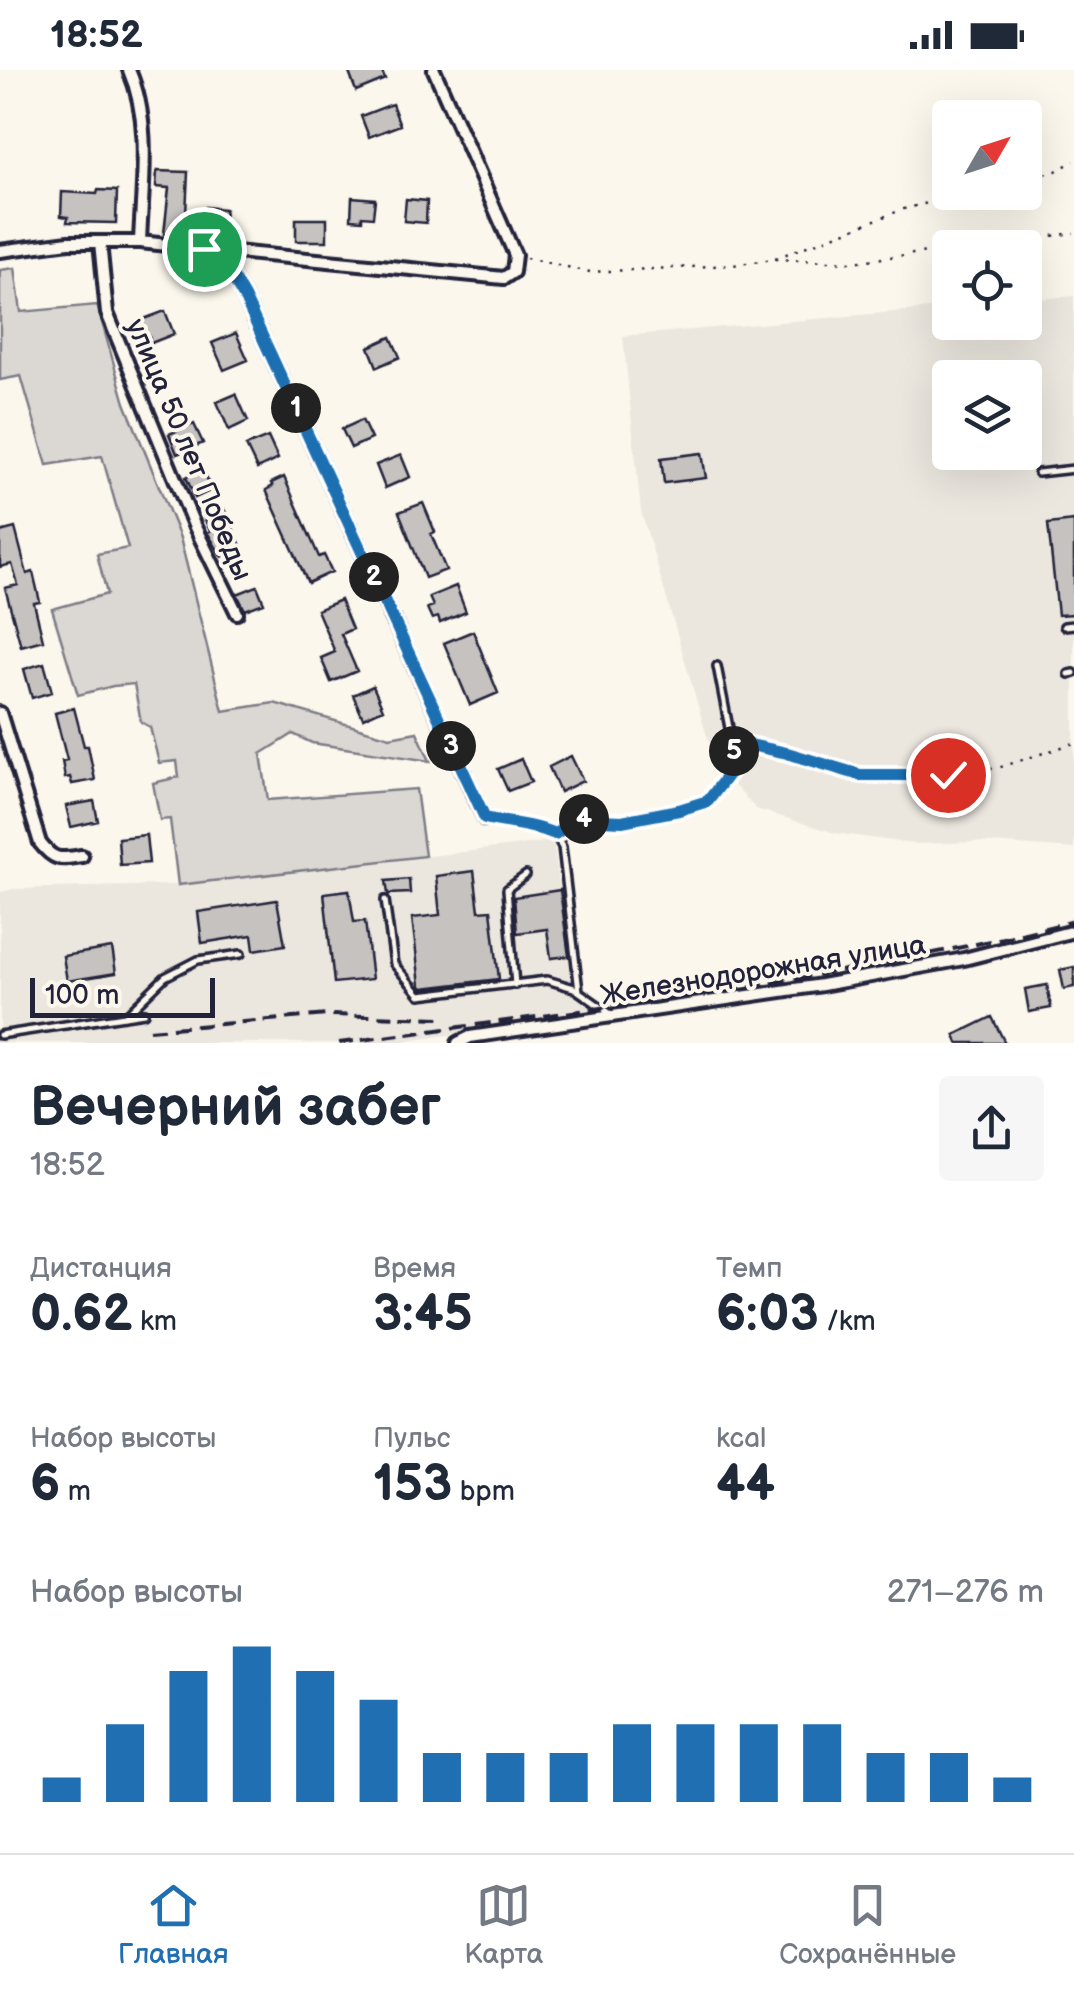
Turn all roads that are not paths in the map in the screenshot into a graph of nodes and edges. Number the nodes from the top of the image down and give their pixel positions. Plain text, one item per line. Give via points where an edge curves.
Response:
1 (129, 70) edge
2 (434, 70) edge
3 (100, 242) junction
4 (140, 242) junction
5 (204, 249) junction
6 (0, 251) edge
7 (1074, 469) edge
8 (1038, 473) dead end
9 (236, 613) dead end
10 (1064, 626) dead end
11 (1074, 626) edge
12 (717, 666) dead end
13 (0, 714) edge
14 (485, 818) joint
15 (555, 834) junction
16 (82, 856) dead end
17 (526, 875) dead end
18 (384, 900) dead end
19 (1074, 931) edge
20 (241, 954) dead end
21 (515, 985) junction
22 (579, 991) junction
23 (144, 1013) dead end
24 (125, 1016) junction
25 (614, 1016) junction
26 (0, 1034) edge
27 (458, 1043) edge

1 - 4 street via 144,124
2 - 5 street via 515,255 513,272 504,278
3 - 4 street
3 - 6 street
3 - 9 street, улица 50 лет Победы via 106,314
4 - 5 street
5 - 14 street via 227,268 244,297
7 - 8 lane
10 - 11 lane
12 - 15 lane via 736,764 708,801 622,821 578,819
13 - 16 street via 40,843 60,859
14 - 15 lane
15 - 22 lane via 562,846
17 - 21 lane via 507,890
18 - 21 lane via 394,964 420,995
19 - 25 street, Железнодорожная улица via 840,982
20 - 24 lane via 198,960 165,977
21 - 22 lane via 547,980
22 - 25 lane
23 - 24 lane
24 - 26 lane
25 - 27 street, Железнодорожная улица

